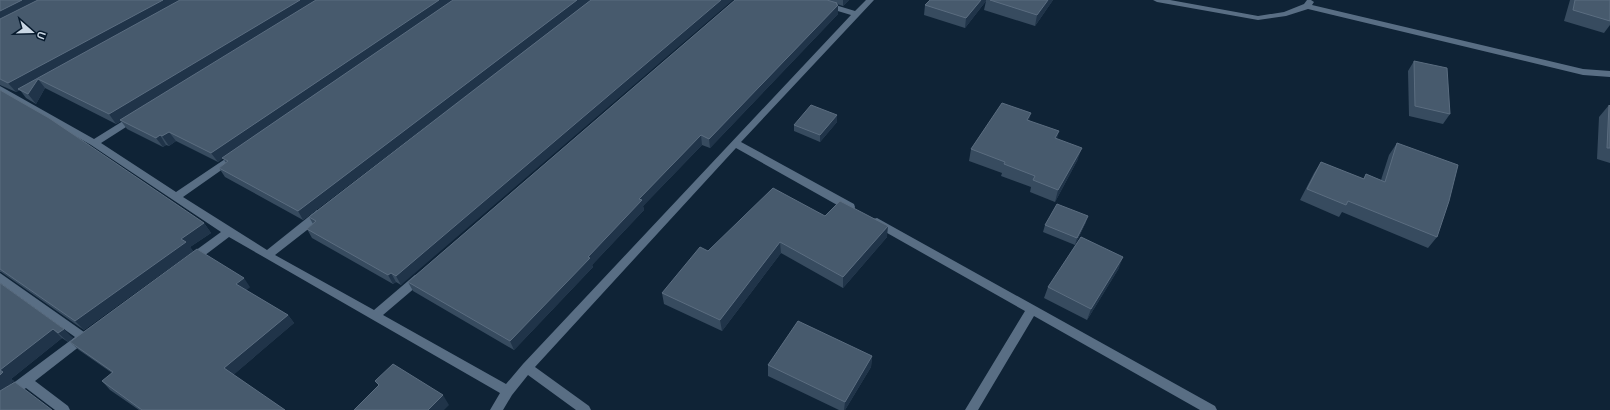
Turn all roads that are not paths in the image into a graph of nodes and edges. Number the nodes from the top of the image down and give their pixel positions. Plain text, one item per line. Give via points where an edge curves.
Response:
1 (811, 0) edge
2 (870, 0) edge
3 (1157, 0) edge
4 (1309, 3) edge
5 (857, 14) junction
6 (1610, 74) edge
7 (0, 89) edge
8 (141, 115) edge
9 (735, 142) junction
10 (94, 144) junction
11 (247, 148) edge
12 (176, 197) junction
13 (330, 207) edge
14 (229, 232) junction
15 (267, 255) junction
16 (185, 264) edge
17 (429, 269) edge
18 (0, 277) edge
19 (1032, 309) junction
20 (375, 316) junction
21 (96, 328) edge
22 (83, 338) junction
23 (528, 368) junction
24 (26, 381) junction
25 (508, 391) junction
26 (0, 400) edge
27 (64, 410) edge
28 (496, 410) edge
29 (585, 410) edge
30 (970, 410) edge
31 (1212, 410) edge

1 - 5 street
2 - 5 street
3 - 4 street via 1258,18 1286,14
4 - 6 street via 1583,72
5 - 9 street
7 - 10 street via 19,96
8 - 10 street
9 - 19 street
9 - 23 street
10 - 12 street
11 - 12 street
12 - 14 street
13 - 15 street
14 - 15 street
14 - 16 street
15 - 20 street
17 - 20 street
18 - 22 street
19 - 30 street
19 - 31 street
20 - 25 street
21 - 22 street
22 - 24 street
23 - 25 street
23 - 29 street
24 - 26 street
24 - 27 street
25 - 28 street

